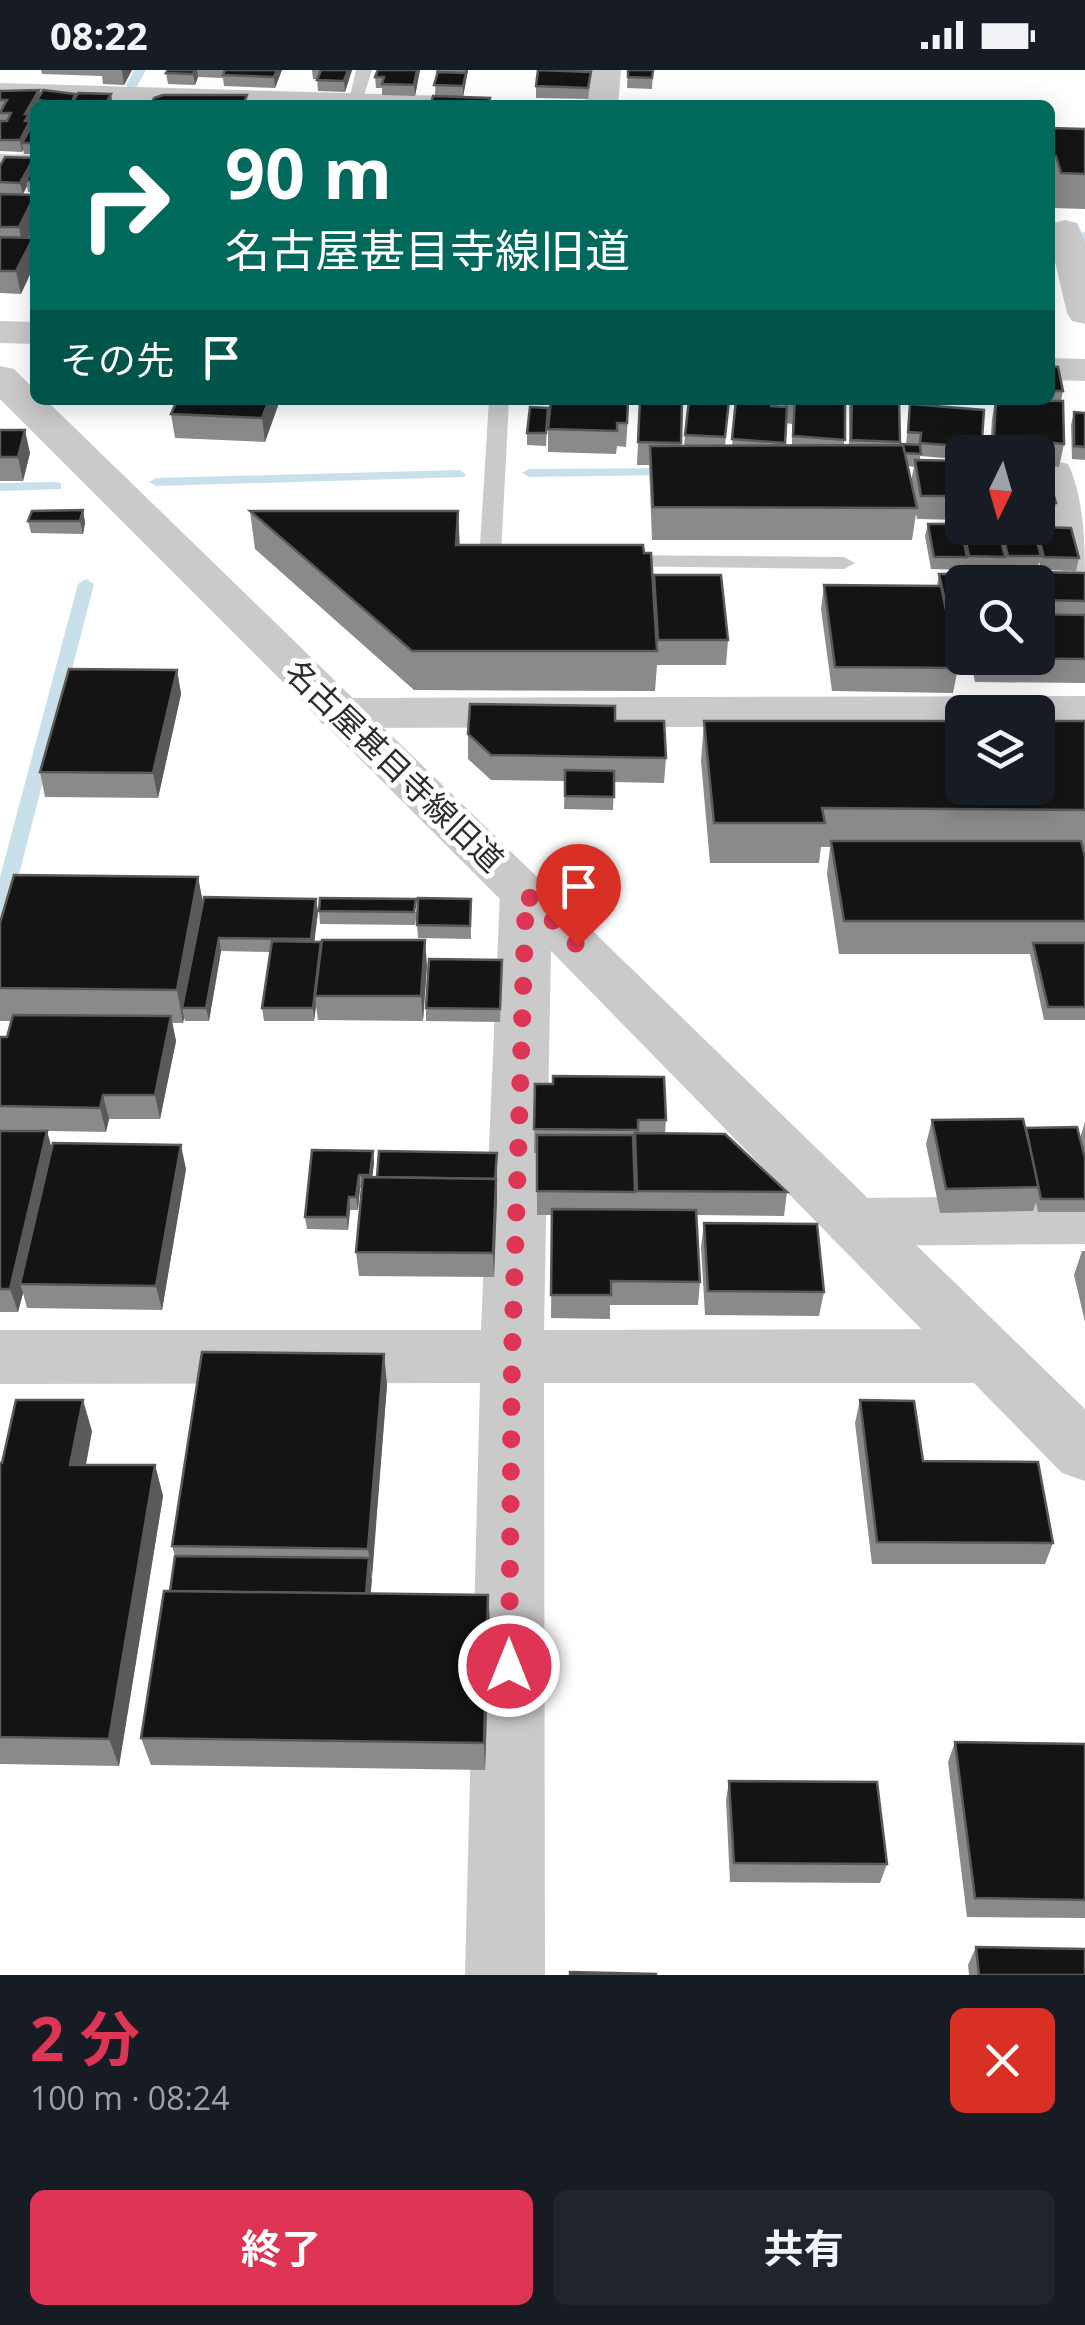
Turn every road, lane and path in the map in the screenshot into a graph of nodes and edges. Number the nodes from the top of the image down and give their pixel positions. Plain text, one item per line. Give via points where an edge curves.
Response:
1 (364, 70) edge
2 (606, 70) edge
3 (147, 90) edge
4 (0, 92) edge
5 (320, 100) edge
6 (355, 100) edge
7 (603, 100) edge
8 (0, 159) edge
9 (30, 160) edge
10 (1066, 230) edge
11 (1085, 313) edge
12 (1055, 369) edge
13 (1085, 370) edge
14 (0, 377) edge
15 (499, 405) edge
16 (1055, 475) edge
17 (530, 561) edge
18 (588, 561) edge
19 (844, 563) dead end
20 (1085, 576) edge
21 (1085, 711) edge
22 (338, 713) junction
23 (526, 894) junction
24 (1085, 1220) edge
25 (852, 1222) junction
26 (512, 1356) junction
27 (986, 1356) junction
28 (0, 1358) edge
29 (1085, 1452) edge
30 (506, 1975) edge

1 - 6 lane
2 - 7 street
3 - 4 street
3 - 5 street
8 - 9 lane
10 - 11 street
12 - 13 street
14 - 22 street, 名古屋甚目寺線旧道
15 - 17 lane via 490,560
16 - 20 street
18 - 19 lane
21 - 22 street
22 - 23 street, 名古屋甚目寺線旧道
23 - 25 street, 名古屋甚目寺線旧道
23 - 26 street
24 - 25 street
25 - 27 street, 名古屋甚目寺線旧道
26 - 27 street
26 - 28 street
26 - 30 street
27 - 29 street, 名古屋甚目寺線旧道

